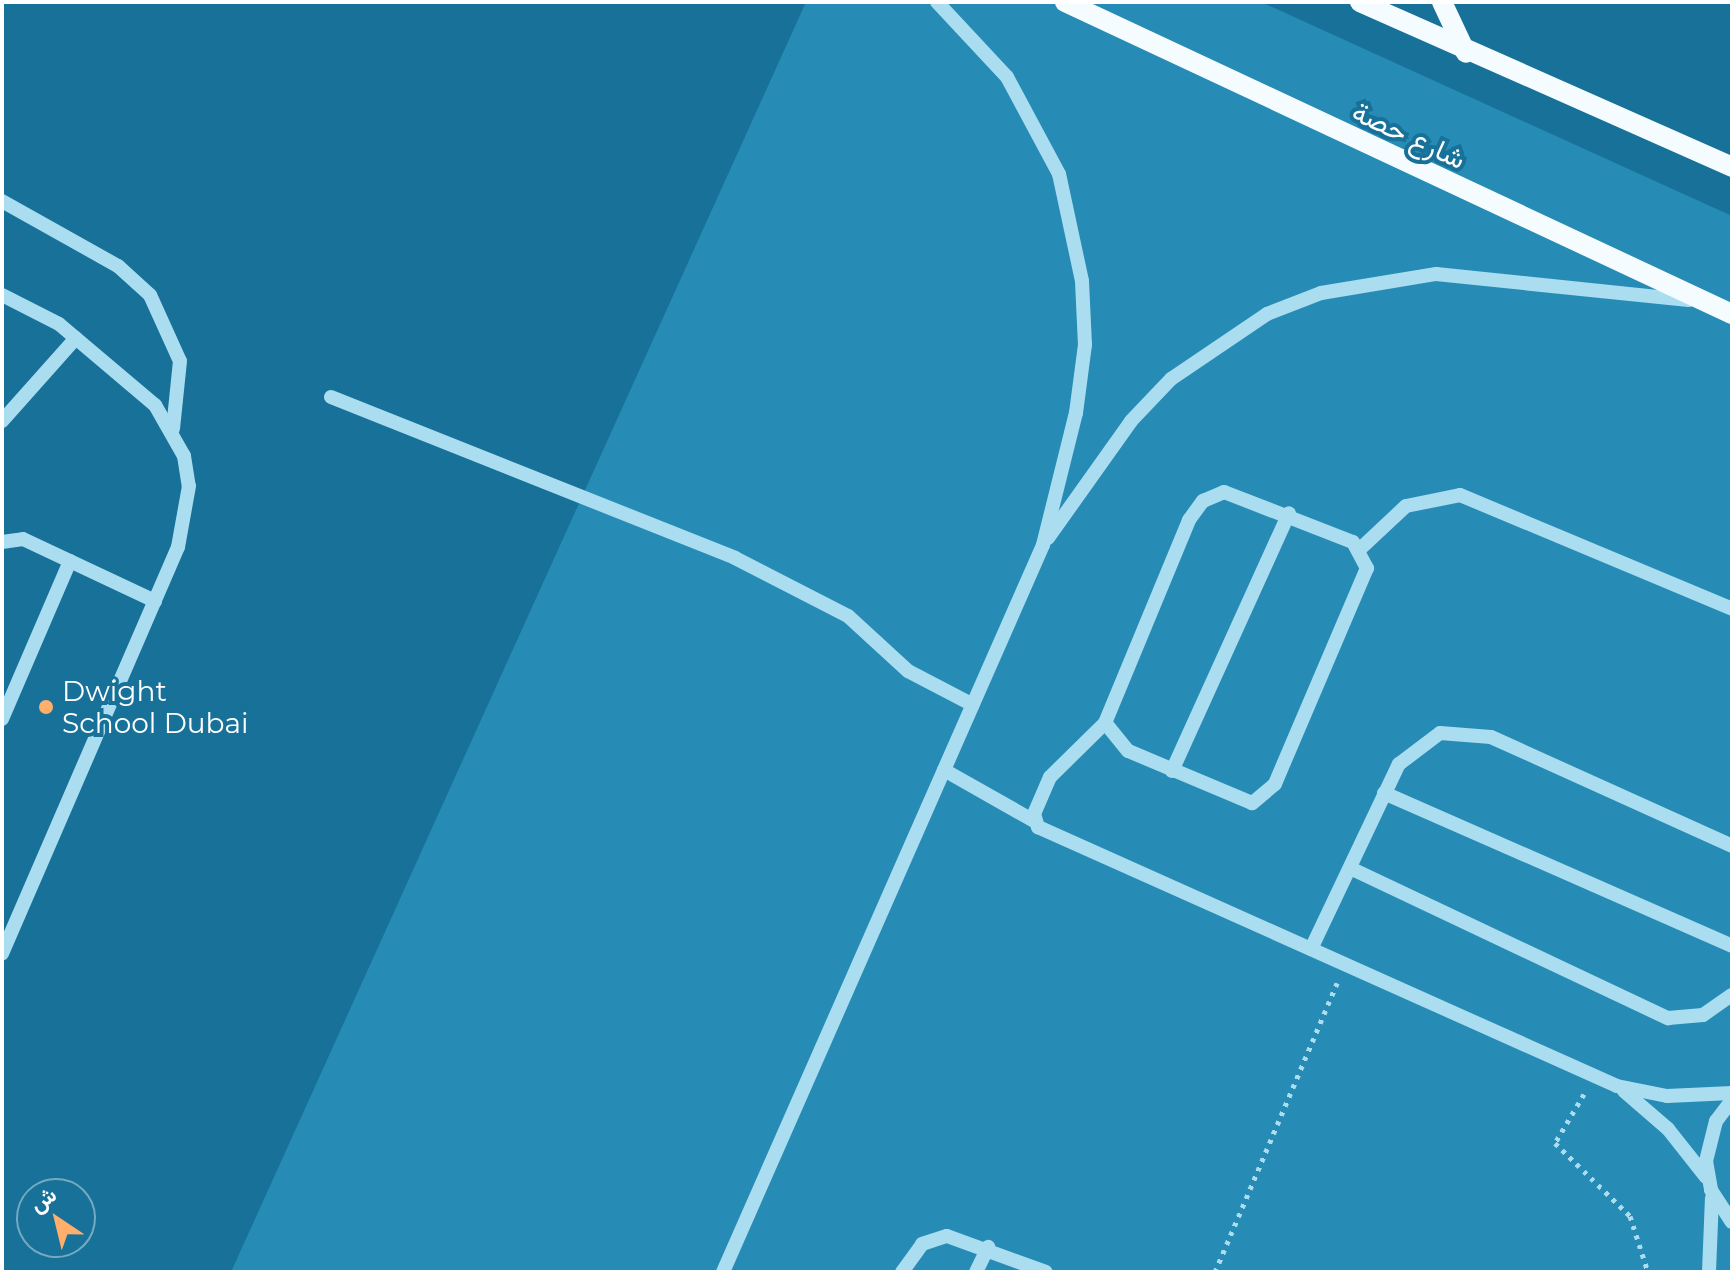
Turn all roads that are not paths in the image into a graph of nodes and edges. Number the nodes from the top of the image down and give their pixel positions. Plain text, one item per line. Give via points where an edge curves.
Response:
1 (937, 2) edge
2 (1065, 2) edge
3 (1360, 2) edge
4 (1442, 2) edge
5 (1466, 53) junction
6 (1732, 167) edge
7 (2, 201) edge
8 (2, 295) edge
9 (1702, 301) junction
10 (1732, 314) edge
11 (76, 338) junction
12 (331, 397) dead end
13 (2, 421) edge
14 (173, 429) junction
15 (1289, 513) junction
16 (2, 542) edge
17 (1043, 545) junction
18 (1360, 549) junction
19 (70, 561) junction
20 (155, 601) junction
21 (1732, 609) edge
22 (973, 705) junction
23 (2, 719) edge
24 (1105, 723) junction
25 (944, 770) junction
26 (1172, 771) junction
27 (1384, 793) junction
28 (1034, 821) junction
29 (1732, 846) edge
30 (1350, 868) junction
31 (1732, 946) edge
32 (1311, 949) junction
33 (2, 954) edge
34 (1732, 995) edge
35 (1617, 1086) junction
36 (1732, 1093) edge
37 (1732, 1100) edge
38 (1710, 1185) junction
39 (1732, 1222) edge
40 (988, 1247) junction
41 (723, 1272) edge
42 (902, 1272) edge
43 (976, 1272) edge
44 (1046, 1272) edge
45 (1709, 1272) edge

1 - 17 street via 1007,77 1036,124 1074,227 1085,345
2 - 9 main road, شارع حصة
3 - 5 main road
4 - 5 main road
5 - 6 main road
7 - 14 street via 118,266 150,295 180,361
8 - 11 street
9 - 10 main road, شارع حصة
9 - 17 street via 1436,274 1321,293 1242,328 1171,379 1131,421
11 - 13 street
11 - 14 street
12 - 22 street via 735,558 848,616 908,671
14 - 20 street via 184,456 186,515
15 - 18 street
15 - 24 street via 1224,492 1195,510
15 - 26 street
16 - 19 street via 23,539
17 - 22 street
18 - 21 street via 1406,506 1460,495
18 - 26 street via 1366,578 1270,794 1242,802
19 - 20 street
19 - 23 street
20 - 33 street
22 - 25 street
24 - 26 street via 1117,744
24 - 28 street via 1061,761
25 - 28 street
25 - 41 street
27 - 29 street via 1399,764 1423,739 1475,732
27 - 30 street
27 - 31 street
28 - 32 street
30 - 32 street
30 - 34 street via 1668,1018 1703,1015
32 - 35 street
35 - 36 street via 1667,1096
35 - 38 street via 1668,1129
37 - 38 street via 1709,1141
38 - 39 street
38 - 45 street
40 - 42 street via 960,1236 934,1239
40 - 43 street
40 - 44 street

